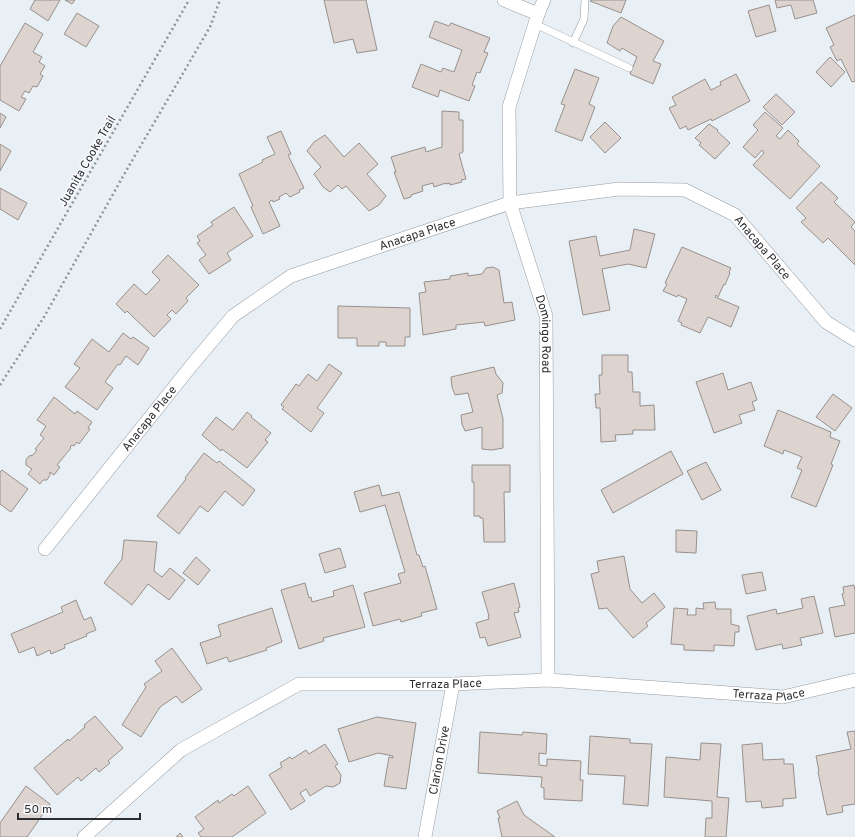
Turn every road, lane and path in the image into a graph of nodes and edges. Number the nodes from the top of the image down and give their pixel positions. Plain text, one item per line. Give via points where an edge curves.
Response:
1 (189, 0) edge
2 (220, 0) edge
3 (504, 0) edge
4 (544, 0) edge
5 (585, 0) edge
6 (536, 19) junction
7 (573, 43) junction
8 (629, 68) dead end
9 (510, 203) junction
10 (0, 329) edge
11 (855, 340) edge
12 (0, 385) edge
13 (45, 549) dead end
14 (548, 680) junction
15 (855, 680) edge
16 (453, 684) junction
17 (84, 837) edge
18 (425, 837) edge

1 - 10 path, Juanita Cooke Trail
2 - 12 path via 210,27 44,317
3 - 6 street
4 - 6 street, Domingo Road
5 - 7 lane via 584,19
6 - 7 lane
6 - 9 street, Domingo Road via 509,107
7 - 8 lane
9 - 11 street, Anacapa Place via 619,189 685,190 735,215 826,322
9 - 13 street, Anacapa Place via 291,276 233,316
9 - 14 street, Domingo Road via 546,316
14 - 15 street, Terraza Place via 783,697
14 - 16 street, Terraza Place
16 - 17 street, Terraza Place via 299,684 181,750
16 - 18 street, Clarion Drive

